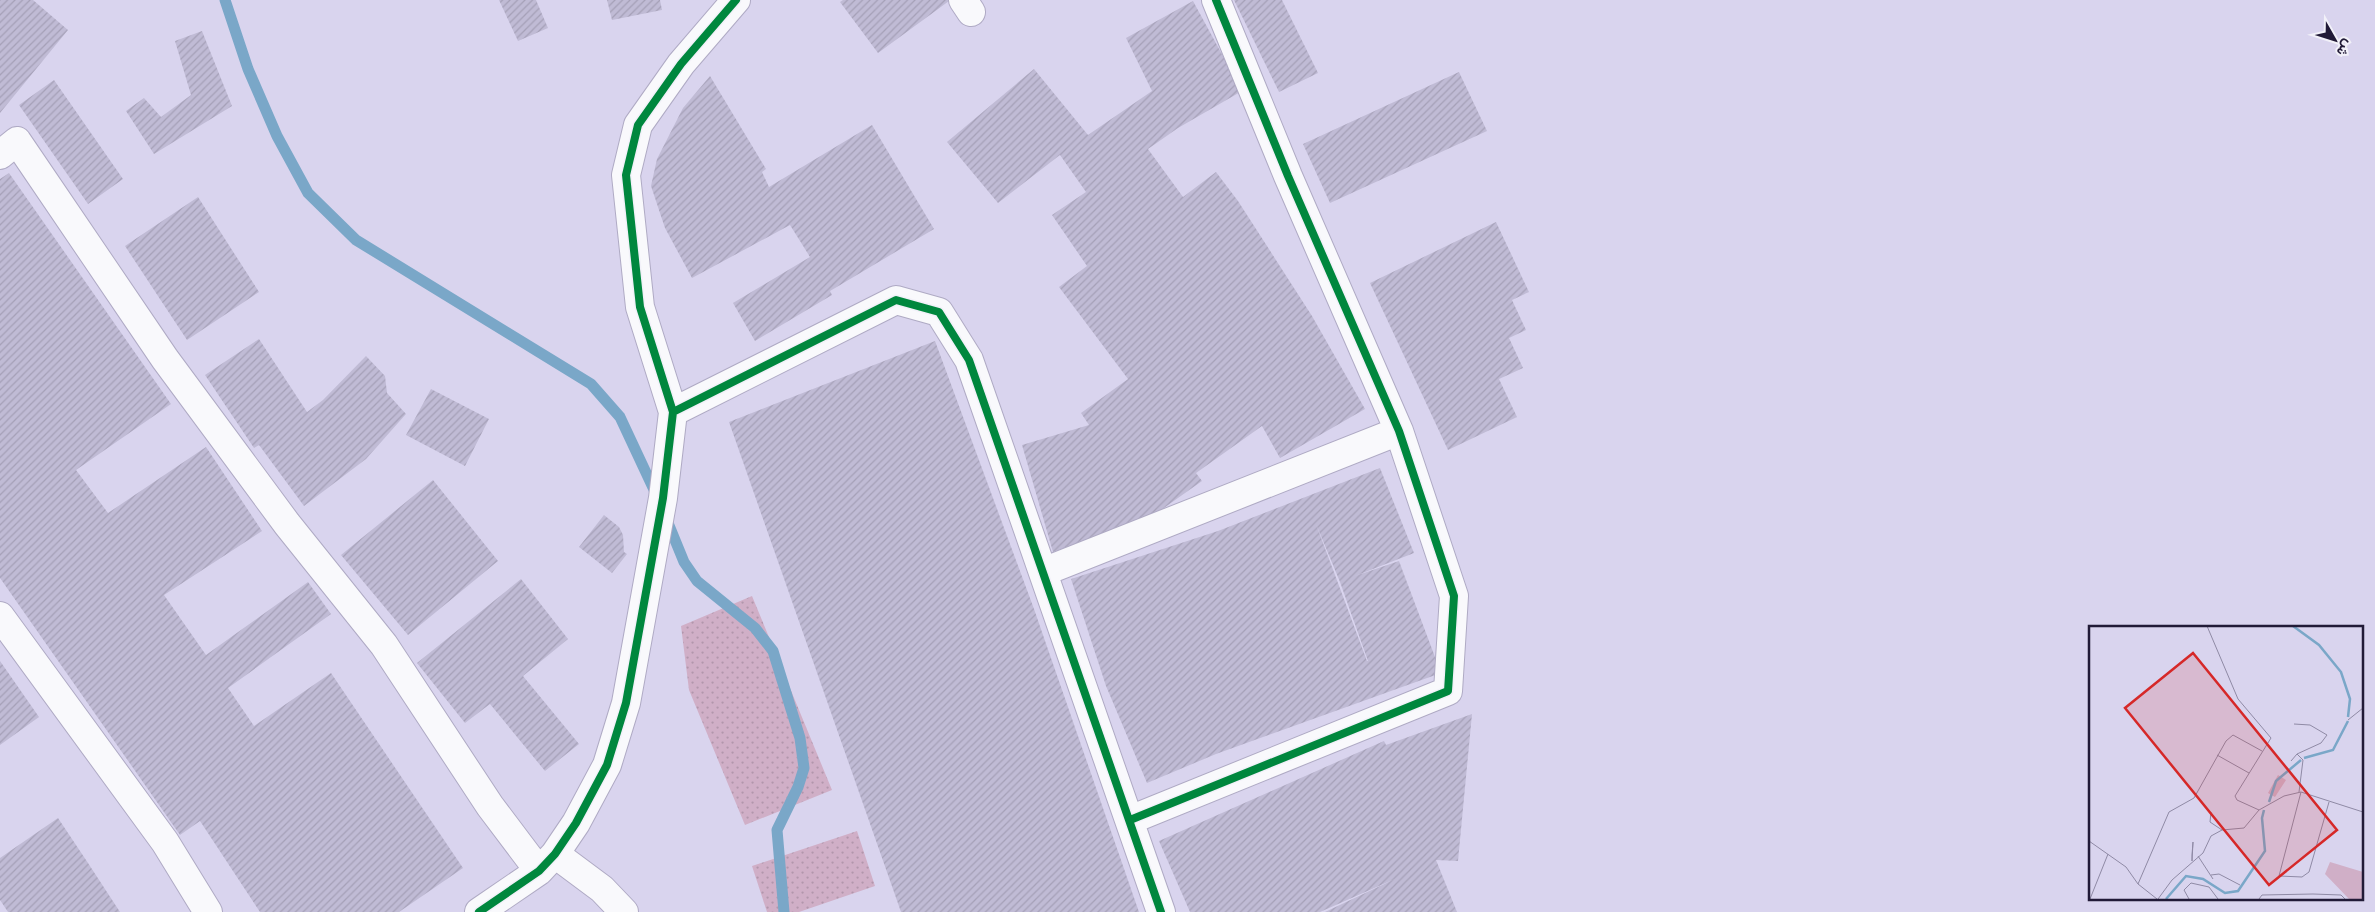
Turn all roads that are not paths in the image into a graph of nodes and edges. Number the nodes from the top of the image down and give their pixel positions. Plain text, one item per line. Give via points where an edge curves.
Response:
1 (736, 0) edge
2 (1216, 0) edge
3 (0, 156) edge
4 (673, 412) junction
5 (1399, 431) junction
6 (1043, 572) junction
7 (0, 616) edge
8 (1130, 820) junction
9 (547, 862) junction
10 (208, 912) edge
11 (479, 912) edge
12 (624, 912) edge
13 (1161, 912) edge

1 - 4 street via 681,64 638,126 626,175 640,307
2 - 5 street via 1288,176
3 - 9 street via 17,141 165,359 287,524 384,645 490,806
4 - 6 street via 896,300 939,312 969,360
4 - 9 street via 663,498 626,703 607,766 576,823
5 - 6 street
5 - 8 street via 1454,596 1448,691
6 - 8 street
7 - 10 street via 165,842
8 - 13 street
9 - 11 street
9 - 12 street via 602,889

